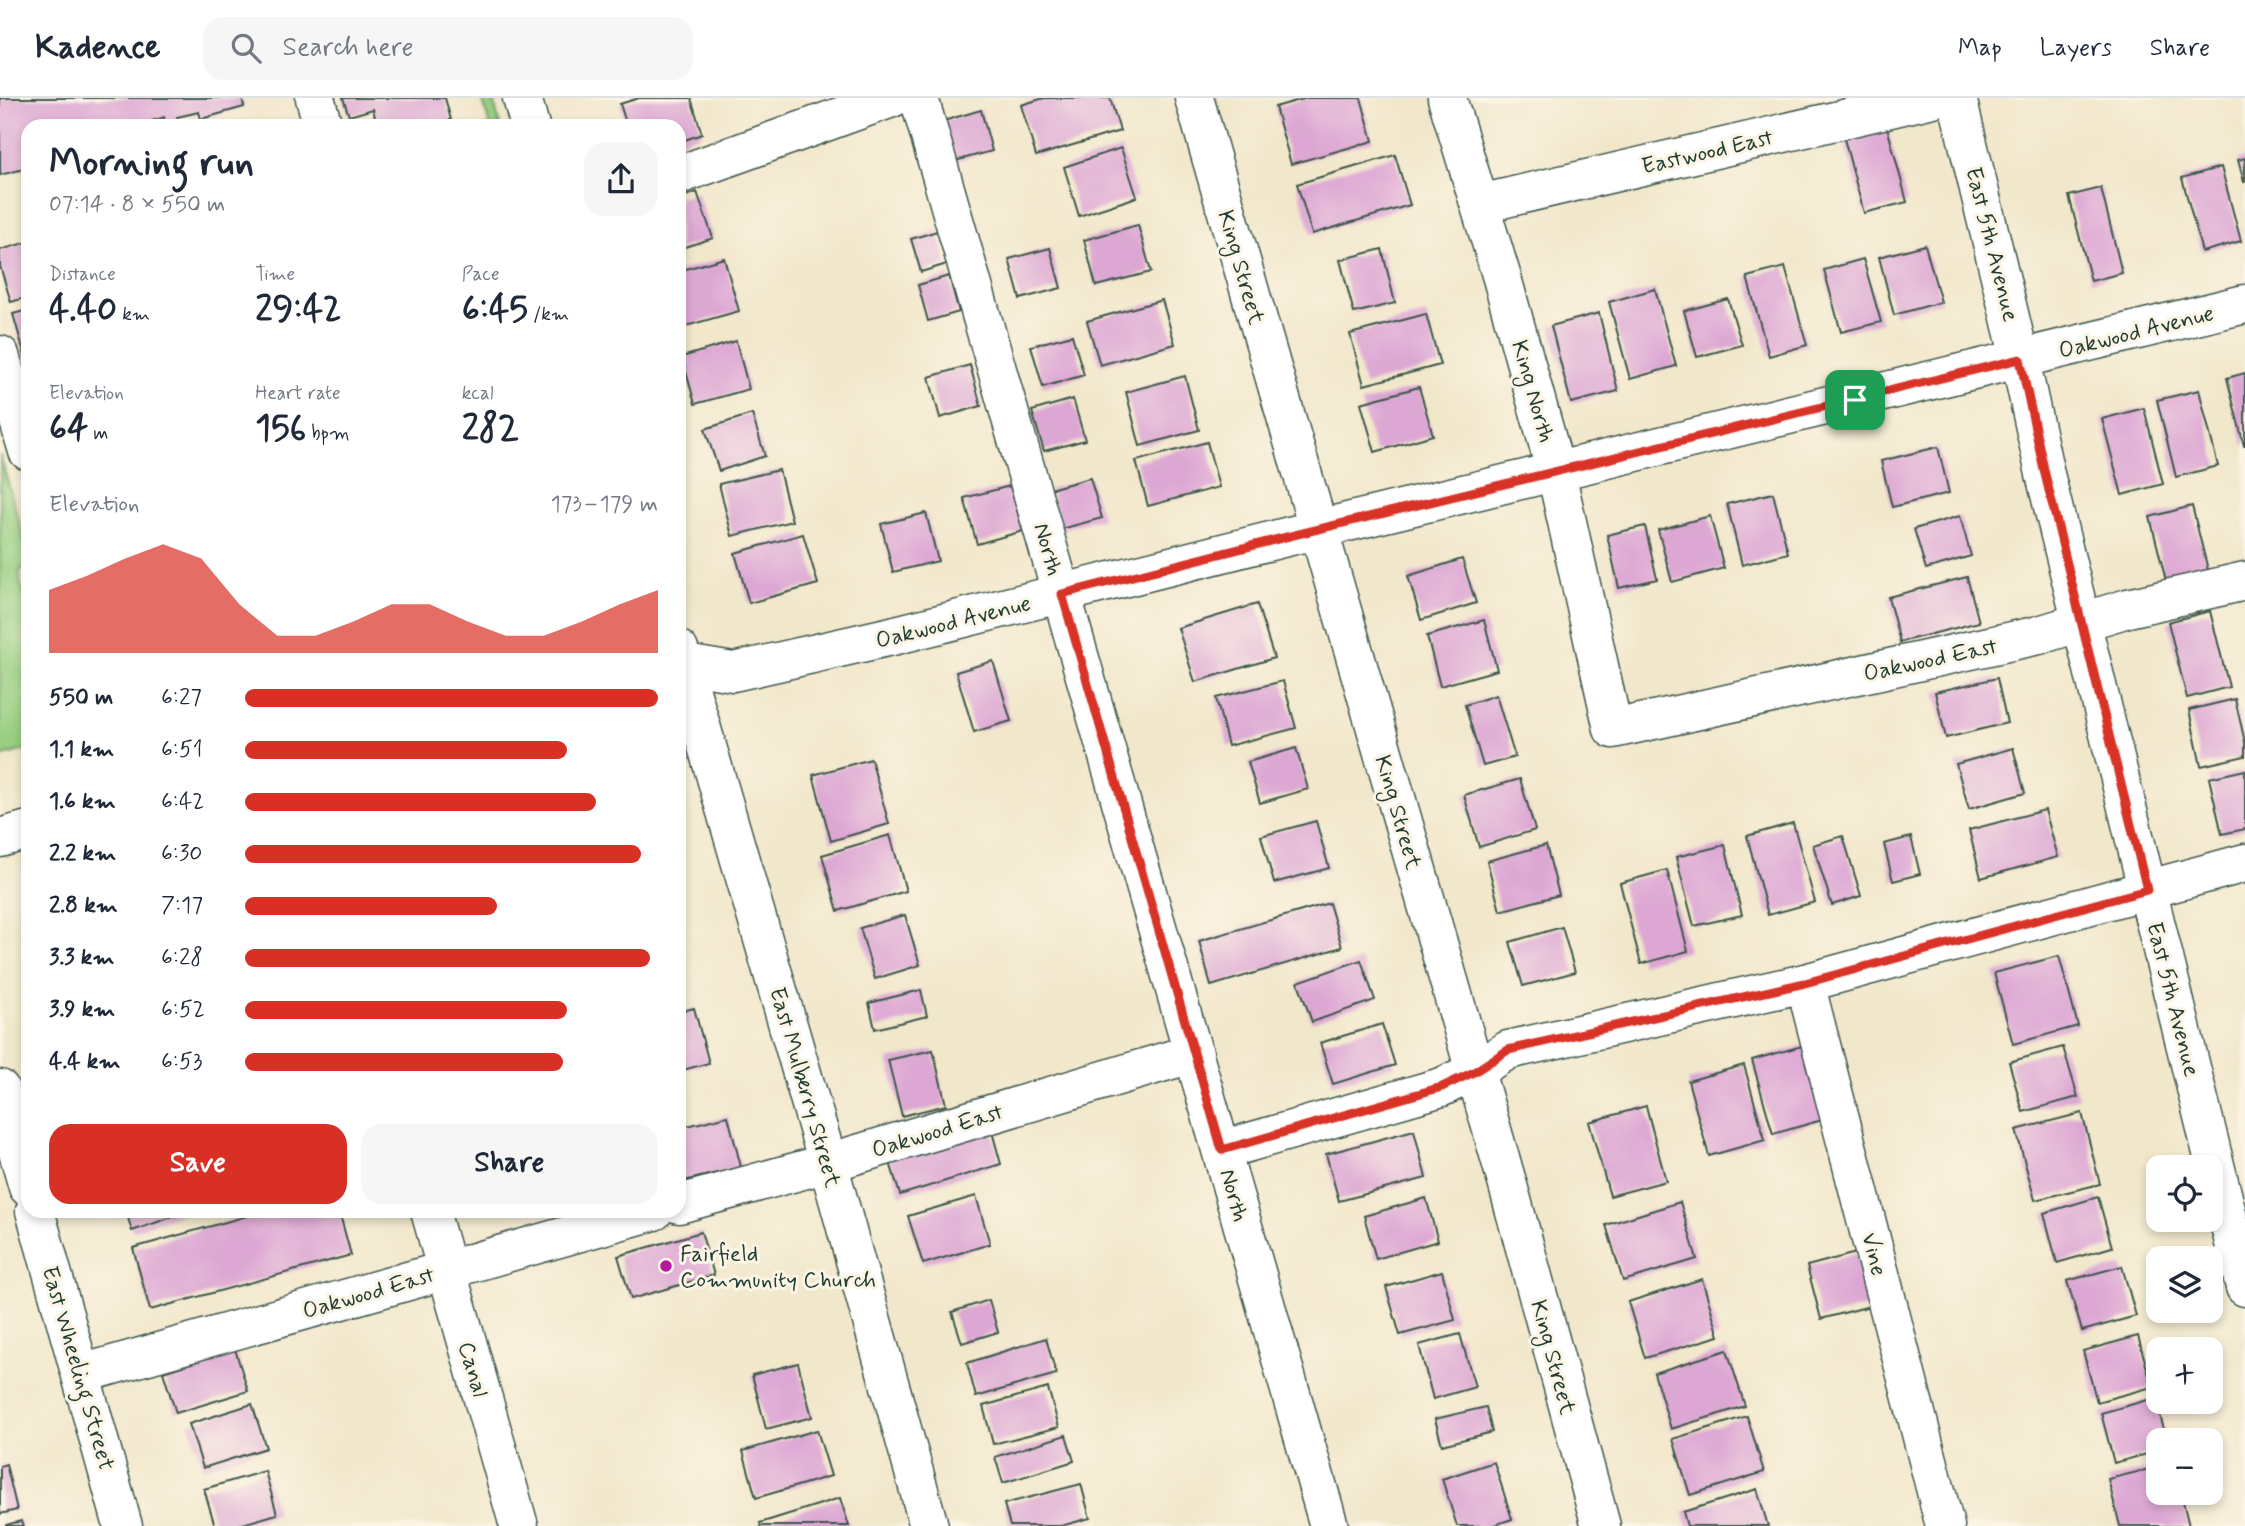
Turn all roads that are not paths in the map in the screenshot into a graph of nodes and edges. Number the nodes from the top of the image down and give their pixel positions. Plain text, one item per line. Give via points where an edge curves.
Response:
1 (315, 98) edge
2 (522, 98) edge
3 (892, 98) edge
4 (919, 98) edge
5 (1194, 98) edge
6 (1447, 98) edge
7 (1933, 98) edge
8 (1957, 98) edge
9 (321, 119) edge
10 (528, 119) edge
11 (686, 172) edge
12 (1480, 204) junction
13 (2245, 304) edge
14 (2020, 359) junction
15 (3, 380) edge
16 (21, 431) edge
17 (1556, 472) junction
18 (1319, 529) junction
19 (2245, 581) edge
20 (1062, 594) junction
21 (2082, 622) junction
22 (686, 660) edge
23 (686, 679) edge
24 (1613, 729) joint
25 (21, 832) edge
26 (0, 838) edge
27 (2245, 863) edge
28 (2147, 890) junction
29 (1805, 983) junction
30 (1194, 1053) junction
31 (1474, 1072) junction
32 (0, 1089) edge
33 (1222, 1150) junction
34 (21, 1162) edge
35 (828, 1163) junction
36 (686, 1202) edge
37 (37, 1218) edge
38 (432, 1218) edge
39 (629, 1218) edge
40 (445, 1269) junction
41 (2245, 1287) edge
42 (81, 1374) junction
43 (123, 1526) edge
44 (519, 1526) edge
45 (929, 1526) edge
46 (1329, 1526) edge
47 (1601, 1526) edge
48 (1945, 1526) edge

1 - 9 street
2 - 10 street
3 - 11 street
4 - 20 street, North
5 - 18 street, King Street
6 - 12 street, King North
7 - 12 street, Eastwood East
8 - 14 street, East 5th Avenue
12 - 17 street, King North
13 - 14 street, Oakwood Avenue
14 - 17 street, Oakwood Avenue
14 - 21 street, East 5th Avenue
15 - 16 street
17 - 18 street, Oakwood Avenue
17 - 24 street, King North
18 - 20 street, Oakwood Avenue
18 - 31 street, King Street
19 - 21 street, Oakwood East
20 - 22 street, Oakwood Avenue via 733,672
20 - 30 street, North
21 - 24 street, Oakwood East
21 - 28 street, East 5th Avenue
23 - 35 street, East Mulberry Street
25 - 26 street
27 - 28 street
28 - 29 street
28 - 41 street, East 5th Avenue
29 - 31 street via 1508,1050
29 - 48 street, Vine
30 - 33 street, North
30 - 35 street, Oakwood East
31 - 33 street via 1442,1087
31 - 47 street, King Street
32 - 34 street
33 - 46 street, North
35 - 36 street, Oakwood East
35 - 45 street, East Mulberry Street
37 - 42 street, East Wheeling Street
38 - 40 street, Canal
39 - 40 street, Oakwood East
40 - 42 street, Oakwood East
40 - 44 street, Canal
42 - 43 street, East Wheeling Street

